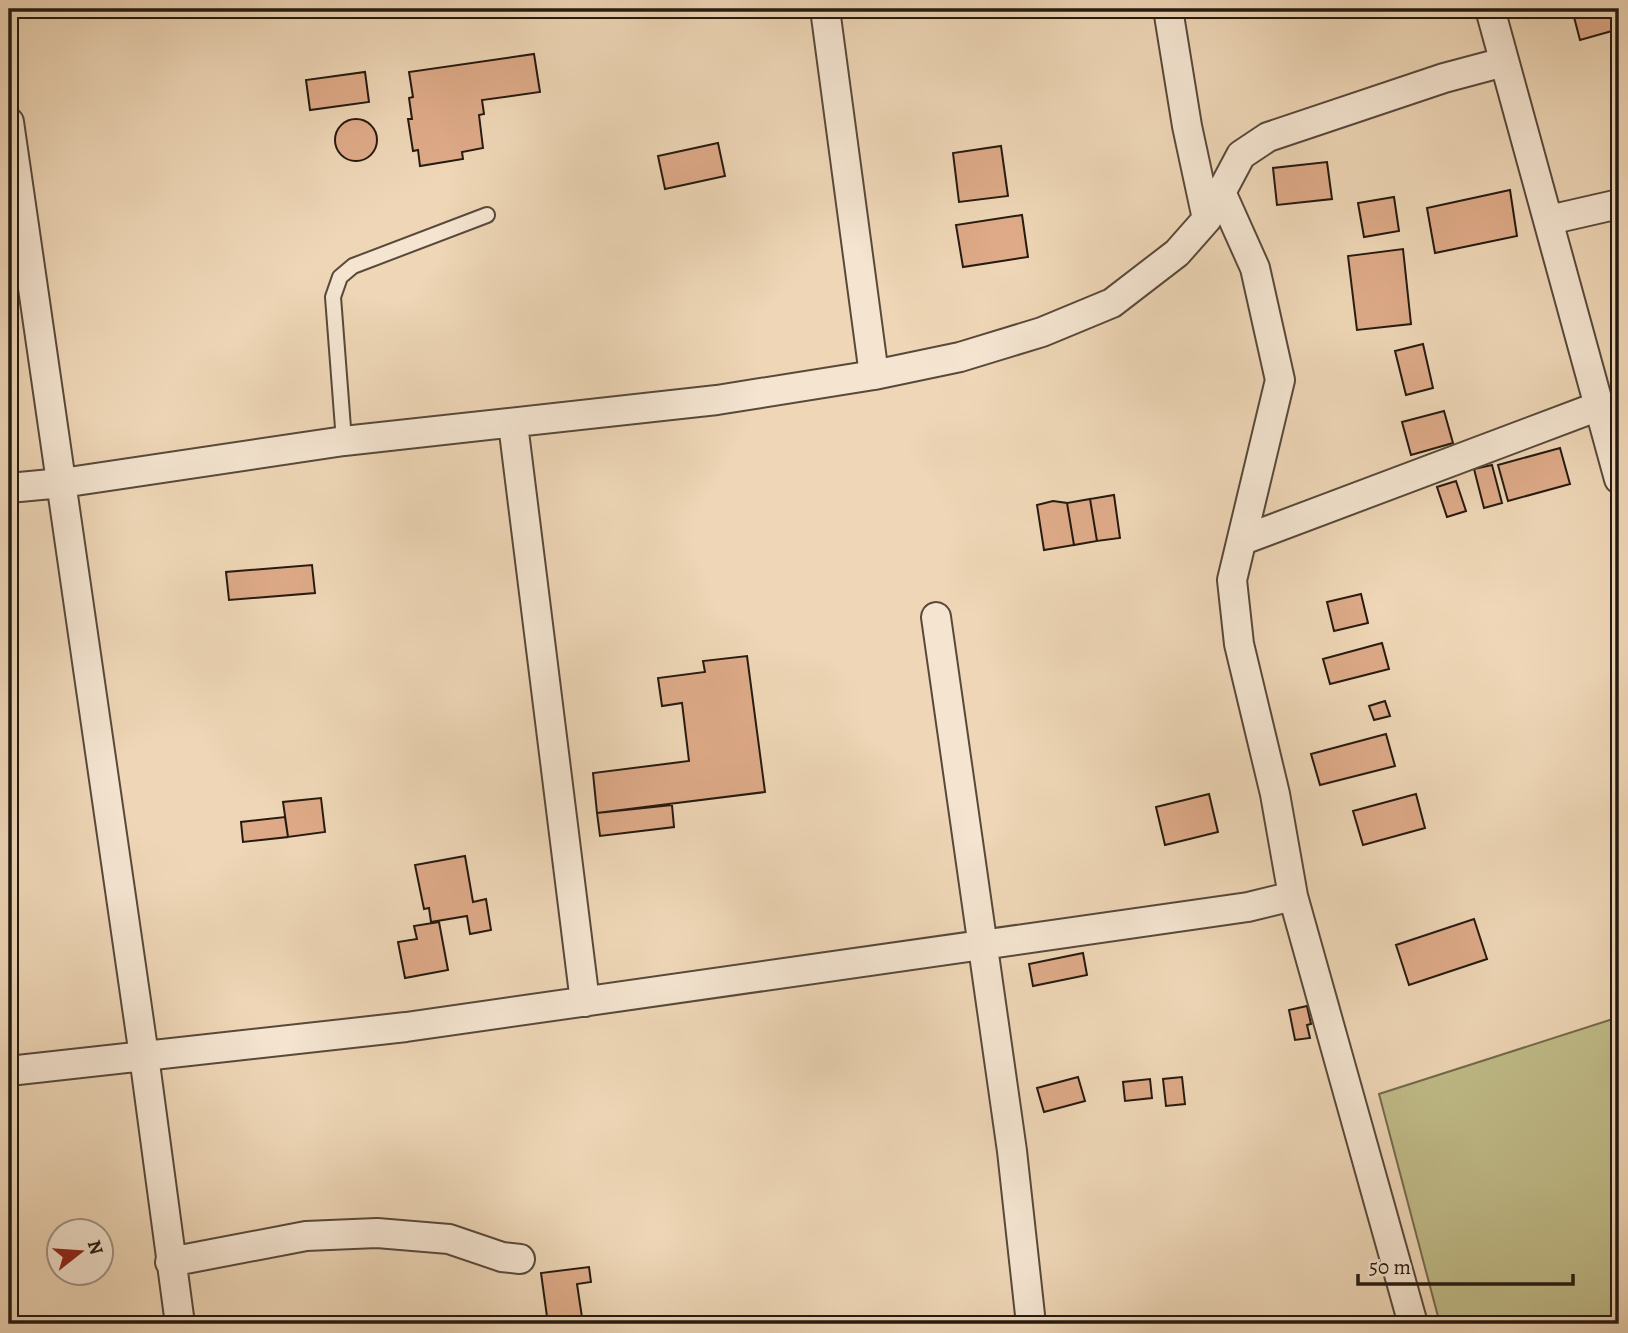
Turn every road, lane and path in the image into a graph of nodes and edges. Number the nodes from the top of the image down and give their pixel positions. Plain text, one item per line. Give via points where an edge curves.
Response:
1 (825, 9) edge
2 (1168, 9) edge
3 (1490, 9) edge
4 (1504, 62) junction
5 (9, 122) edge
6 (1221, 192) junction
7 (1619, 204) edge
8 (487, 215) dead end
9 (1207, 219) junction
10 (1549, 220) junction
11 (874, 375) junction
12 (1600, 406) junction
13 (513, 424) junction
14 (344, 441) junction
15 (1619, 479) edge
16 (62, 484) junction
17 (9, 488) edge
18 (1242, 540) junction
19 (936, 617) dead end
20 (1293, 896) junction
21 (982, 944) junction
22 (586, 1002) junction
23 (144, 1056) junction
24 (9, 1071) edge
25 (520, 1259) dead end
26 (170, 1262) junction
27 (180, 1324) edge
28 (1031, 1324) edge
29 (1413, 1324) edge

1 - 11 street
2 - 9 street
3 - 4 street
4 - 6 street via 1268,137 1241,155
4 - 10 street
5 - 16 street
6 - 9 street
6 - 18 street via 1255,268 1280,380
7 - 10 street
8 - 14 lane via 353,266 340,277 333,297
9 - 11 street via 1177,253 1112,303 1042,332
10 - 12 street
11 - 13 street via 717,400
12 - 15 street
12 - 18 street
13 - 14 street
13 - 22 street
14 - 16 street
16 - 17 street
16 - 23 street
18 - 20 street via 1232,580 1239,644 1275,794
19 - 21 street
20 - 21 street via 1248,907
20 - 29 street
21 - 22 street
21 - 28 street
22 - 23 street
23 - 24 street
23 - 26 street
25 - 26 street via 449,1239 377,1233 306,1236
26 - 27 street

